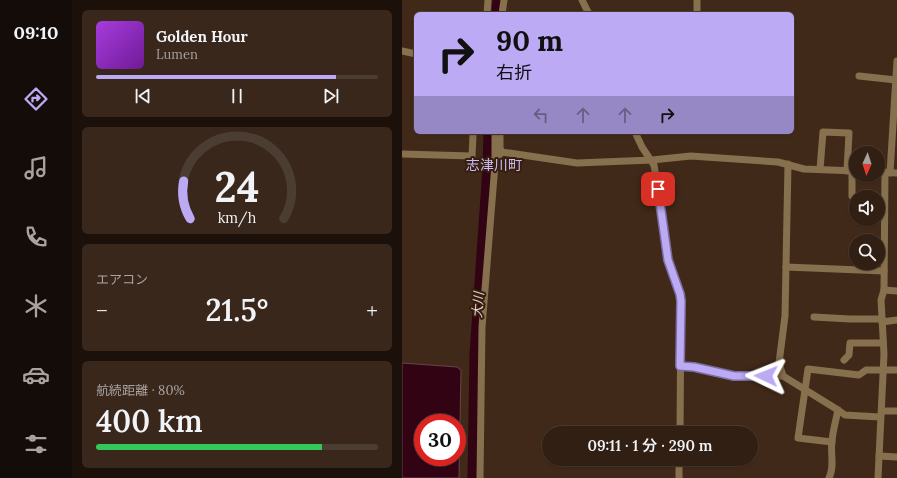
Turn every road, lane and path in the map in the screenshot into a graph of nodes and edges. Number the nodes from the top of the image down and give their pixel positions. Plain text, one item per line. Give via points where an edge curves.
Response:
1 (488, 0) edge
2 (504, 0) edge
3 (582, 0) edge
4 (697, 0) edge
5 (487, 12) edge
6 (502, 12) edge
7 (588, 12) edge
8 (697, 12) edge
9 (402, 51) edge
10 (414, 54) edge
11 (897, 61) edge
12 (859, 76) dead end
13 (896, 78) edge
14 (496, 134) edge
15 (500, 134) edge
16 (636, 134) edge
17 (472, 136) dead end
18 (895, 136) edge
19 (850, 146) edge
20 (502, 152) junction
21 (402, 154) edge
22 (652, 160) junction
23 (495, 164) junction
24 (788, 164) junction
25 (820, 169) junction
26 (849, 171) edge
27 (888, 173) edge
28 (786, 267) junction
29 (884, 271) junction
30 (884, 290) junction
31 (897, 291) edge
32 (814, 317) dead end
33 (882, 320) junction
34 (897, 320) edge
35 (883, 343) junction
36 (844, 360) dead end
37 (680, 366) junction
38 (883, 369) junction
39 (897, 370) edge
40 (783, 376) junction
41 (805, 389) junction
42 (838, 410) junction
43 (897, 411) edge
44 (881, 414) junction
45 (680, 426) edge
46 (832, 442) junction
47 (879, 456) junction
48 (897, 457) edge
49 (679, 466) edge
50 (480, 478) edge
51 (679, 478) edge
52 (829, 478) edge
53 (878, 478) edge

1 - 5 street
2 - 6 street
3 - 7 street
4 - 8 street
9 - 10 street
11 - 13 street
12 - 13 street
13 - 18 street
14 - 23 street
15 - 20 street
16 - 22 street
17 - 21 street via 472,156
18 - 27 street
19 - 25 street via 849,133 823,132
20 - 22 street via 577,163
20 - 23 street
22 - 24 street via 691,156
22 - 37 street via 660,201 664,244 681,301
23 - 50 street via 482,327
24 - 25 street via 797,168
24 - 28 street
25 - 26 street
27 - 29 street
28 - 29 street
28 - 40 street via 785,316 779,363
29 - 30 street
30 - 31 street
30 - 33 street via 881,300
32 - 33 street
33 - 34 street
33 - 35 street
35 - 36 street via 850,343 849,356
35 - 38 street
37 - 40 street via 734,376
37 - 45 street
38 - 39 street
38 - 41 street via 866,370 858,375 808,369
38 - 44 street
40 - 41 street
41 - 42 street
41 - 46 street via 798,438
42 - 44 street via 845,416
42 - 46 street
43 - 44 street
44 - 47 street
46 - 52 street via 833,461
47 - 48 street
47 - 53 street
49 - 51 street

